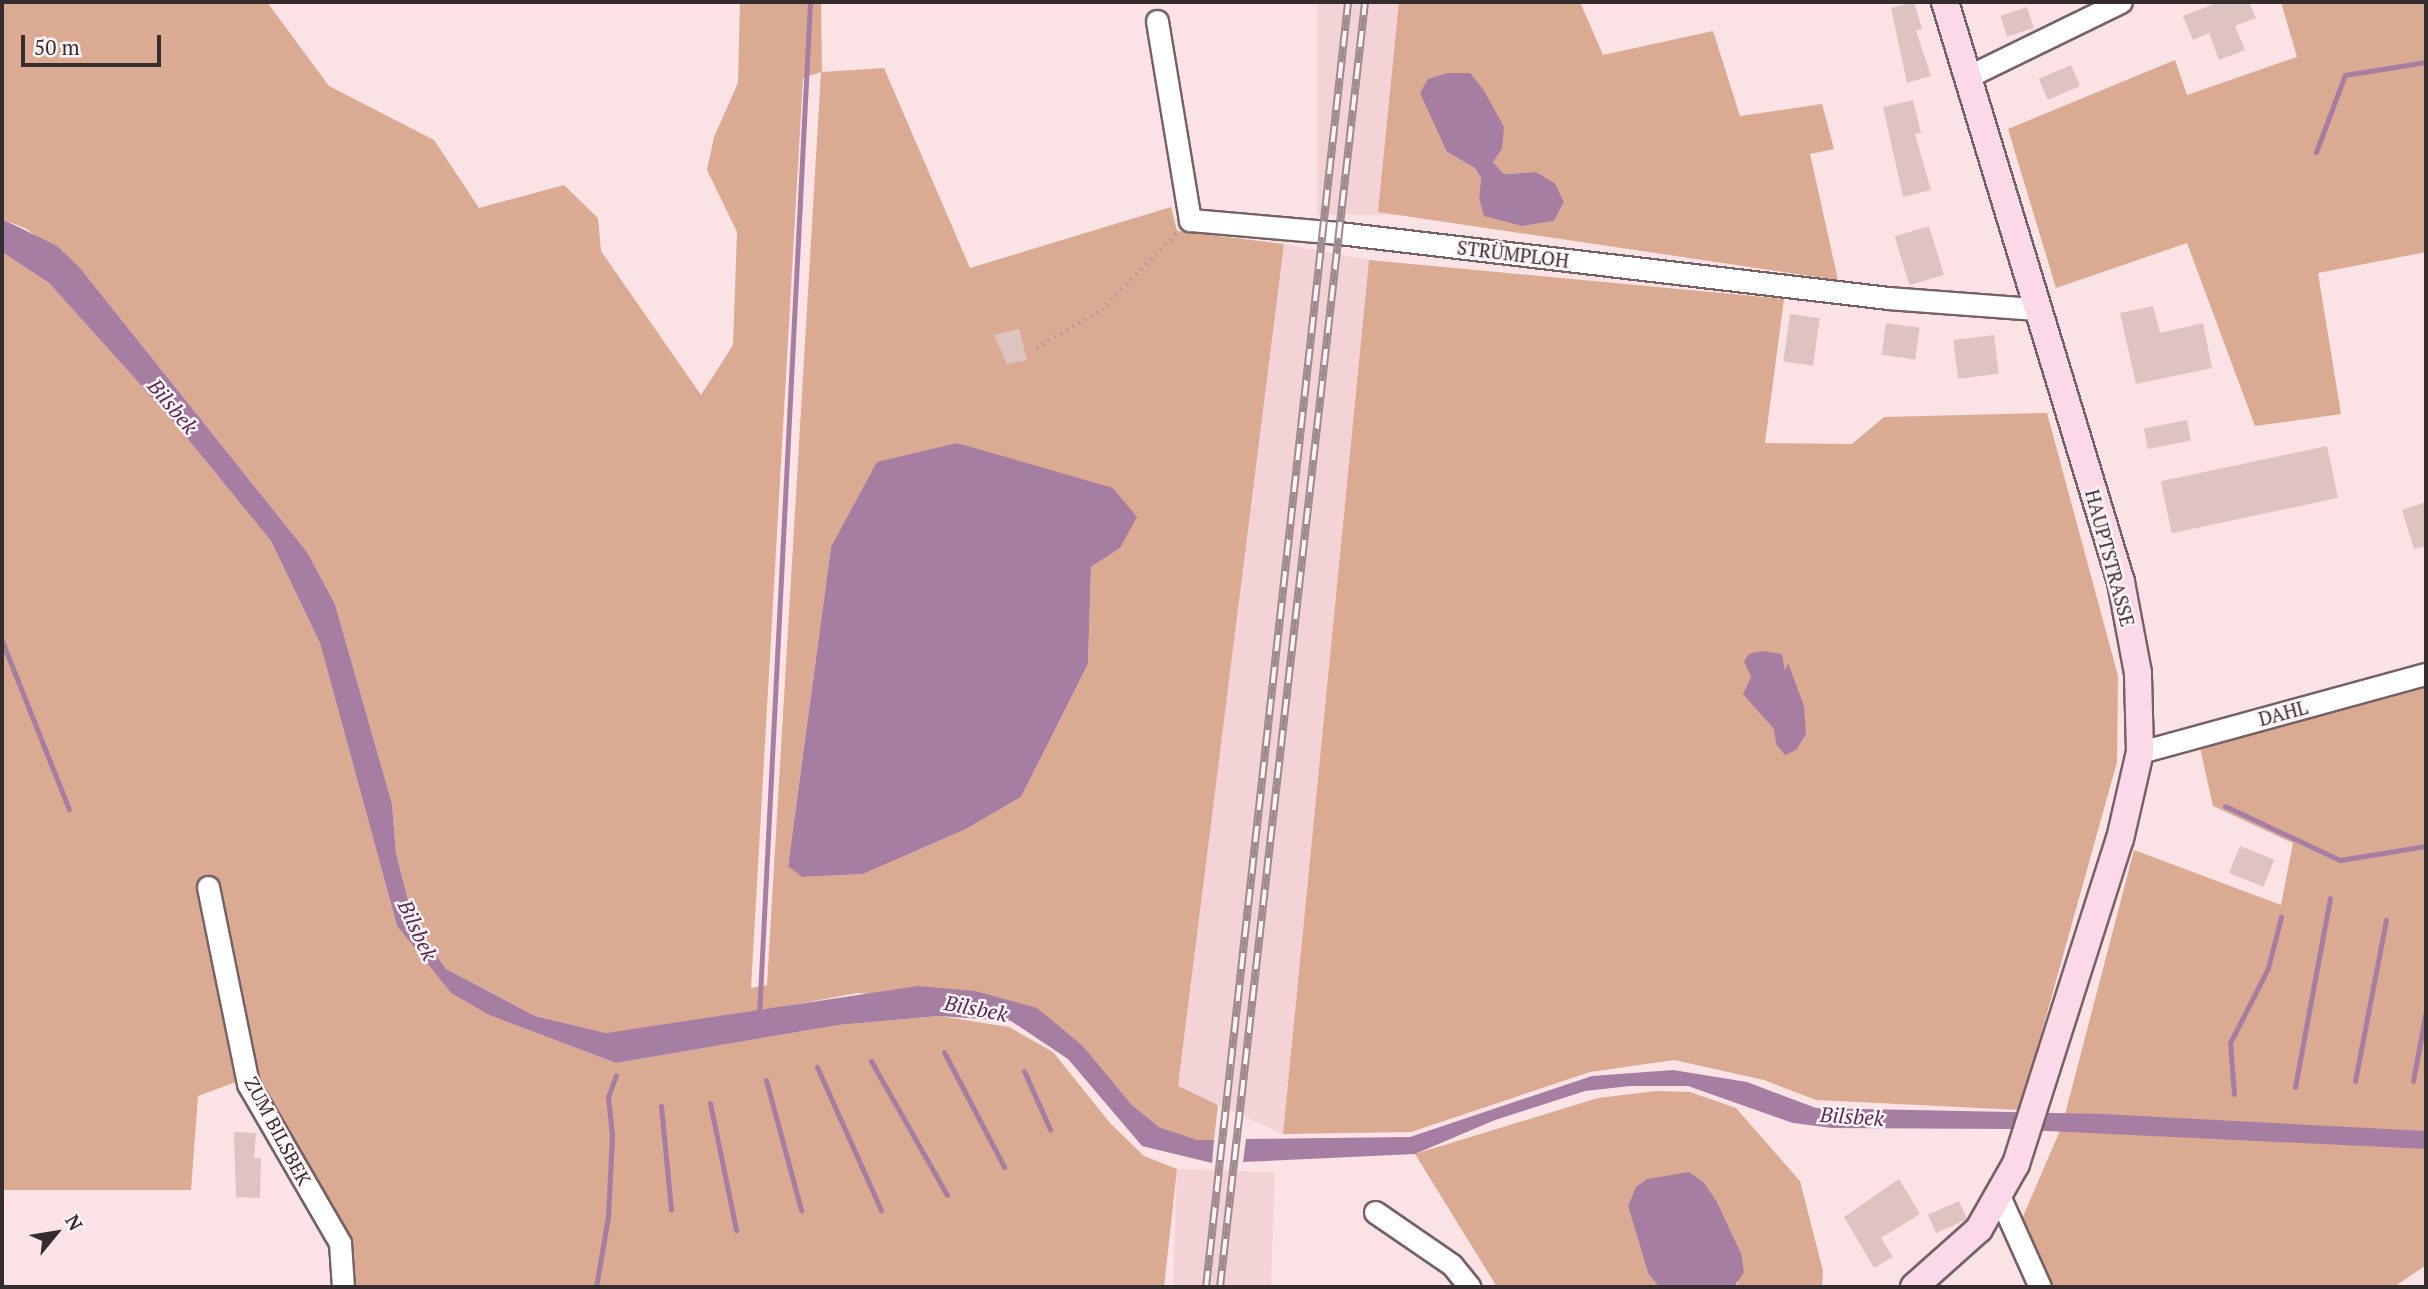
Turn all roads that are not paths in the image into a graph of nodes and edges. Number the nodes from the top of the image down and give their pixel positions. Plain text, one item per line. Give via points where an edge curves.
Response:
1 (1945, 2) edge
2 (2121, 2) edge
3 (1157, 21) dead end
4 (1967, 77) junction
5 (2036, 309) junction
6 (2426, 674) edge
7 (2140, 752) junction
8 (208, 887) dead end
9 (2000, 1198) junction
10 (1375, 1212) dead end
11 (343, 1287) edge
12 (1470, 1287) edge
13 (1914, 1287) edge
14 (2040, 1287) edge

1 - 4 main road, HAUPTSTRASSE
2 - 4 street
3 - 5 street, STRÜMPLOH via 1190,220 1339,233 1888,298
4 - 5 main road, HAUPTSTRASSE
5 - 7 main road, HAUPTSTRASSE via 2121,582 2138,673
6 - 7 street, DAHL
7 - 9 main road, HAUPTSTRASSE via 2120,839 2016,1164
8 - 11 street, ZUM BILSBEK via 248,1084 340,1243
9 - 13 main road, HAUPTSTRASSE via 1962,1247
9 - 14 street
10 - 12 street via 1452,1265

